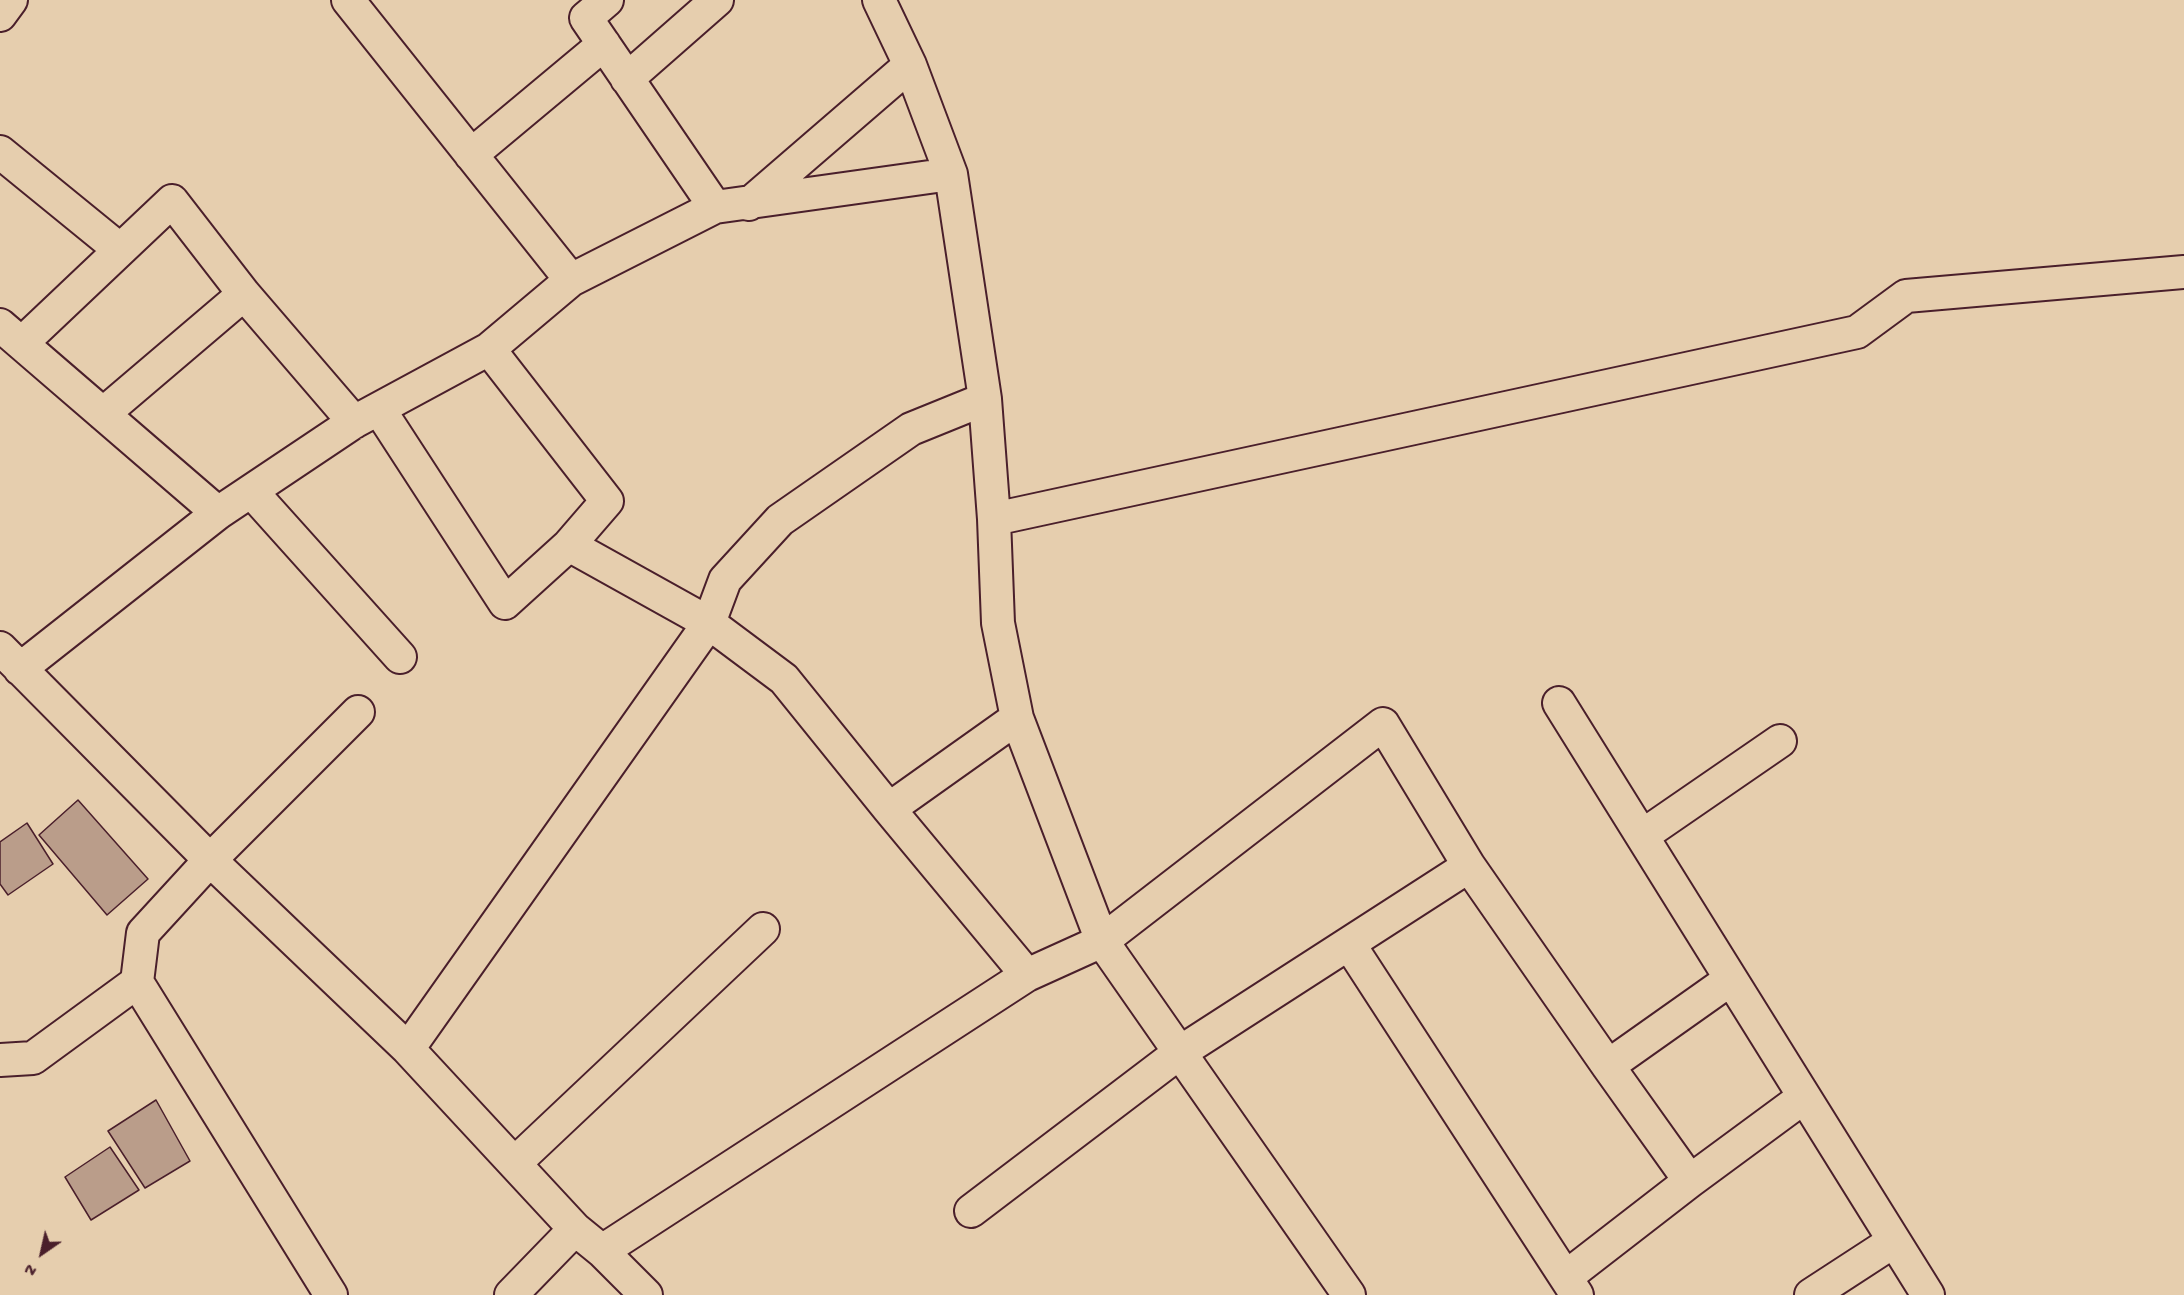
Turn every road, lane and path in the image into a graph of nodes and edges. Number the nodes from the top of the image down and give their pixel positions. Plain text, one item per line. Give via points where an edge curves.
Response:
1 (11, 0) edge
2 (348, 0) edge
3 (607, 0) edge
4 (717, 0) edge
5 (879, 0) edge
6 (0, 15) edge
7 (604, 44) junction
8 (910, 65) junction
9 (627, 79) junction
10 (0, 152) edge
11 (471, 155) junction
12 (951, 174) junction
13 (749, 204) junction
14 (715, 207) junction
15 (119, 249) junction
16 (2184, 272) edge
17 (571, 280) junction
18 (243, 294) junction
19 (11, 334) edge
20 (489, 349) junction
21 (985, 399) junction
22 (103, 414) junction
23 (367, 416) junction
24 (251, 491) junction
25 (218, 513) junction
26 (994, 519) junction
27 (569, 545) junction
28 (709, 623) junction
29 (400, 657) dead end
30 (10, 659) edge
31 (1559, 703) dead end
32 (358, 712) dead end
33 (1017, 718) junction
34 (1780, 741) dead end
35 (889, 809) junction
36 (1642, 836) junction
37 (210, 860) junction
38 (1469, 866) junction
39 (763, 929) dead end
40 (1102, 941) junction
41 (1349, 945) junction
42 (1028, 975) junction
43 (1731, 979) junction
44 (137, 982) junction
45 (408, 1049) junction
46 (1179, 1053) junction
47 (0, 1060) edge
48 (1608, 1066) junction
49 (1804, 1097) junction
50 (514, 1164) junction
51 (1690, 1181) junction
52 (971, 1211) dead end
53 (575, 1229) junction
54 (1894, 1241) junction
55 (602, 1251) junction
56 (1571, 1286) edge
57 (331, 1295) edge
58 (510, 1295) edge
59 (646, 1295) edge
60 (1349, 1295) edge
61 (1811, 1295) edge
62 (1928, 1295) edge

1 - 6 street
2 - 11 street
3 - 7 street via 586,18
4 - 9 street
5 - 8 street
7 - 9 street
7 - 11 street
8 - 12 street
8 - 13 street
9 - 14 street
10 - 15 street
11 - 17 street
12 - 13 street
12 - 21 street
13 - 14 street
14 - 17 street
15 - 18 street via 172,201
15 - 19 street
16 - 26 street via 1906,296 1857,332
17 - 20 street
18 - 22 street
18 - 23 street
19 - 22 street
20 - 23 street
20 - 27 street via 607,501
21 - 26 street
21 - 28 street via 911,429 780,520 725,580
22 - 25 street
23 - 24 street
23 - 27 street via 505,603
24 - 25 street
24 - 29 street
25 - 30 street
26 - 33 street via 998,623
27 - 28 street
28 - 35 street via 784,679
28 - 45 street
30 - 37 street
31 - 36 street
32 - 37 street
33 - 35 street
33 - 40 street
34 - 36 street
35 - 42 street
36 - 43 street
37 - 44 street via 143,933
37 - 45 street
38 - 40 street via 1383,724
38 - 41 street
38 - 48 street
39 - 50 street
40 - 42 street
40 - 46 street
41 - 46 street
41 - 56 street
42 - 55 street
43 - 48 street
43 - 49 street
44 - 47 street via 33,1058
44 - 57 street
45 - 50 street
46 - 52 street
46 - 60 street
48 - 51 street
49 - 51 street
49 - 54 street
50 - 53 street
51 - 56 street
53 - 55 street
53 - 58 street
54 - 61 street
54 - 62 street
55 - 59 street

